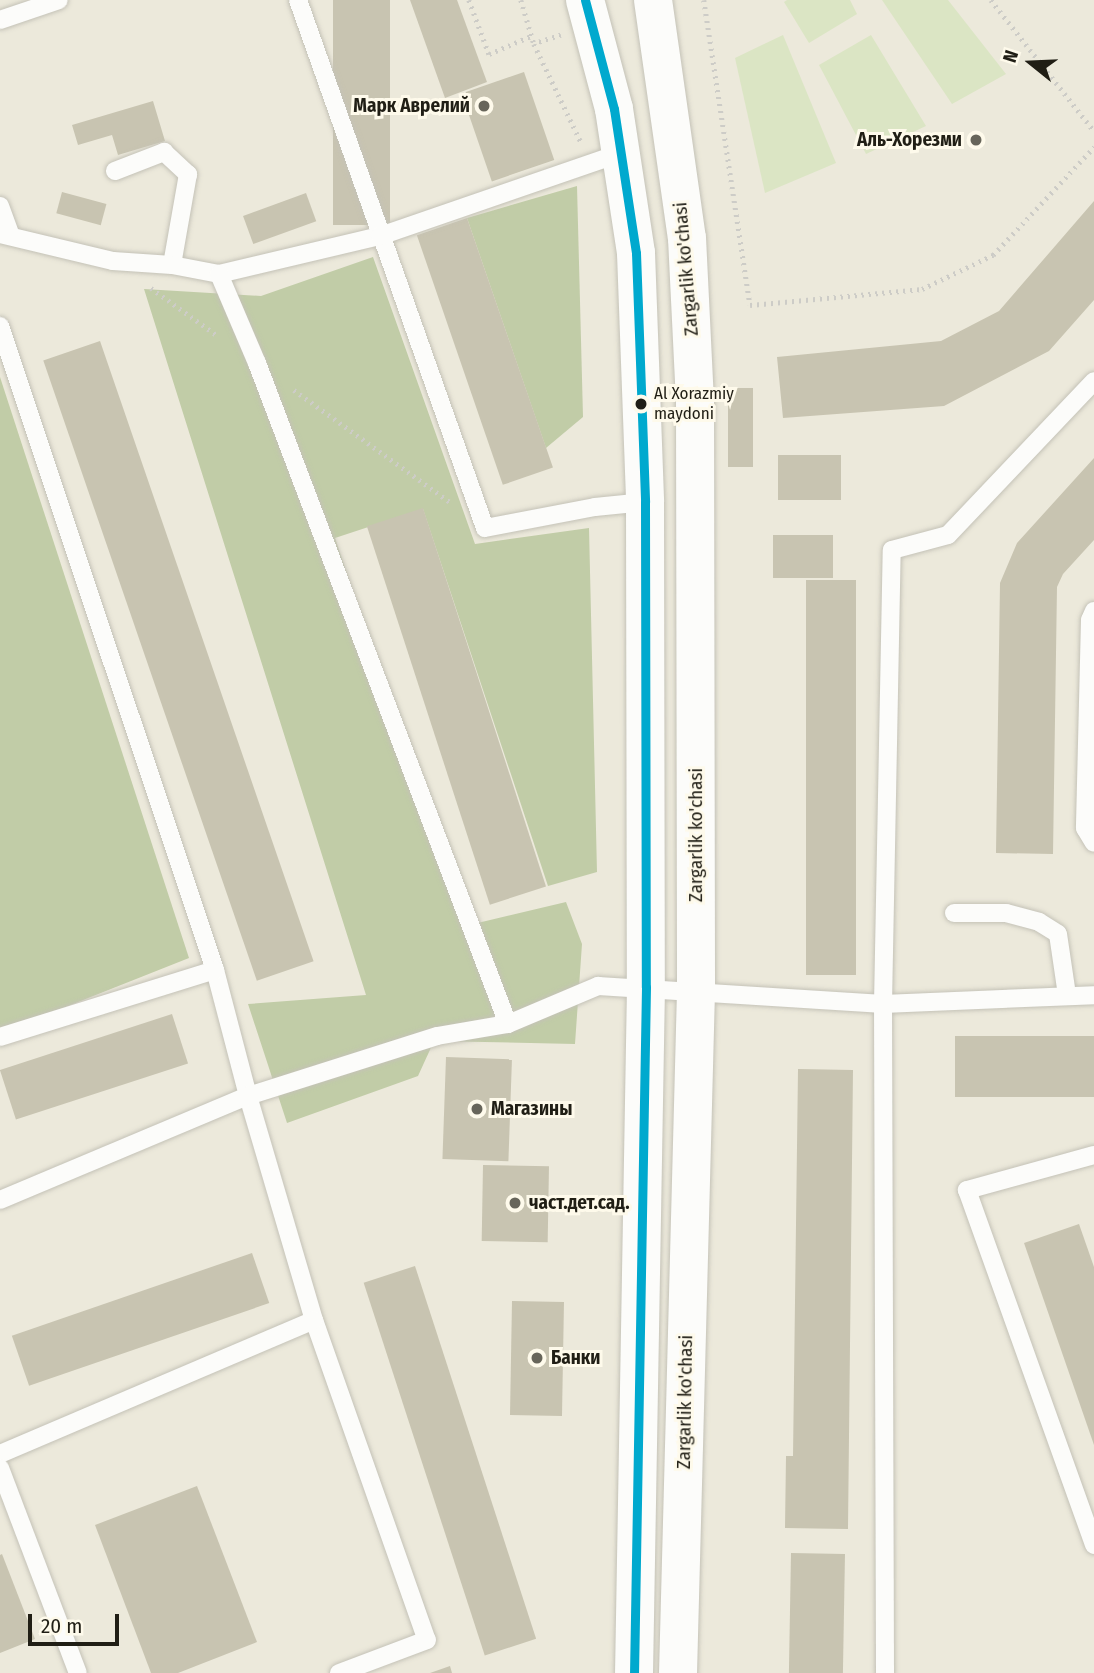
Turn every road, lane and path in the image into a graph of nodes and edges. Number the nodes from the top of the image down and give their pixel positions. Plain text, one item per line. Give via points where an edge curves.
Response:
1 (59, 0) edge
2 (298, 0) edge
3 (469, 0) edge
4 (520, 0) edge
5 (585, 0) edge
6 (653, 0) edge
7 (704, 0) edge
8 (991, 0) edge
9 (0, 20) edge
10 (531, 36) junction
11 (534, 44) dead end
12 (1094, 131) edge
13 (1094, 146) edge
14 (621, 153) junction
15 (115, 171) dead end
16 (0, 206) edge
17 (5, 235) edge
18 (380, 236) junction
19 (113, 261) junction
20 (172, 265) junction
21 (219, 274) junction
22 (0, 326) edge
23 (257, 363) junction
24 (1094, 381) edge
25 (645, 502) junction
26 (485, 528) junction
27 (1094, 611) edge
28 (1094, 844) edge
29 (954, 913) dead end
30 (215, 970) junction
31 (646, 987) junction
32 (696, 992) junction
33 (1067, 995) junction
34 (1094, 995) edge
35 (883, 1004) junction
36 (508, 1024) junction
37 (0, 1037) edge
38 (248, 1097) junction
39 (1094, 1155) edge
40 (0, 1200) edge
41 (314, 1320) junction
42 (0, 1454) edge
43 (0, 1468) edge
44 (1094, 1545) edge
45 (78, 1673) edge
46 (339, 1673) edge
47 (634, 1673) edge
48 (678, 1673) edge
49 (886, 1673) edge

1 - 9 lane
2 - 18 lane
3 - 10 path via 489,54
4 - 10 path
5 - 14 main road
6 - 32 main road, Zargarlik ko'chasi via 687,238 693,365
7 - 13 path via 750,305 922,289 993,255
8 - 12 path
10 - 11 path
14 - 18 lane
14 - 25 main road via 636,253
15 - 20 lane via 164,152 188,174
16 - 17 lane
17 - 19 lane
18 - 21 lane
18 - 26 lane
19 - 20 lane
19 - 23 path
20 - 21 lane
21 - 23 lane
22 - 30 lane
23 - 26 path
23 - 36 lane
24 - 35 lane via 948,535 892,550
25 - 26 lane via 595,506
25 - 31 main road
27 - 28 lane via 1090,620 1085,828
29 - 33 lane via 1006,912 1039,922 1058,934
30 - 37 lane
30 - 38 lane
31 - 32 lane
31 - 36 lane via 598,986
31 - 47 main road
32 - 35 lane
32 - 48 main road, Zargarlik ko'chasi
33 - 34 lane
33 - 35 lane
35 - 49 lane
36 - 38 lane via 437,1036
38 - 40 lane
38 - 41 lane
39 - 44 lane via 967,1190
41 - 42 lane
41 - 46 lane via 427,1640
43 - 45 lane

